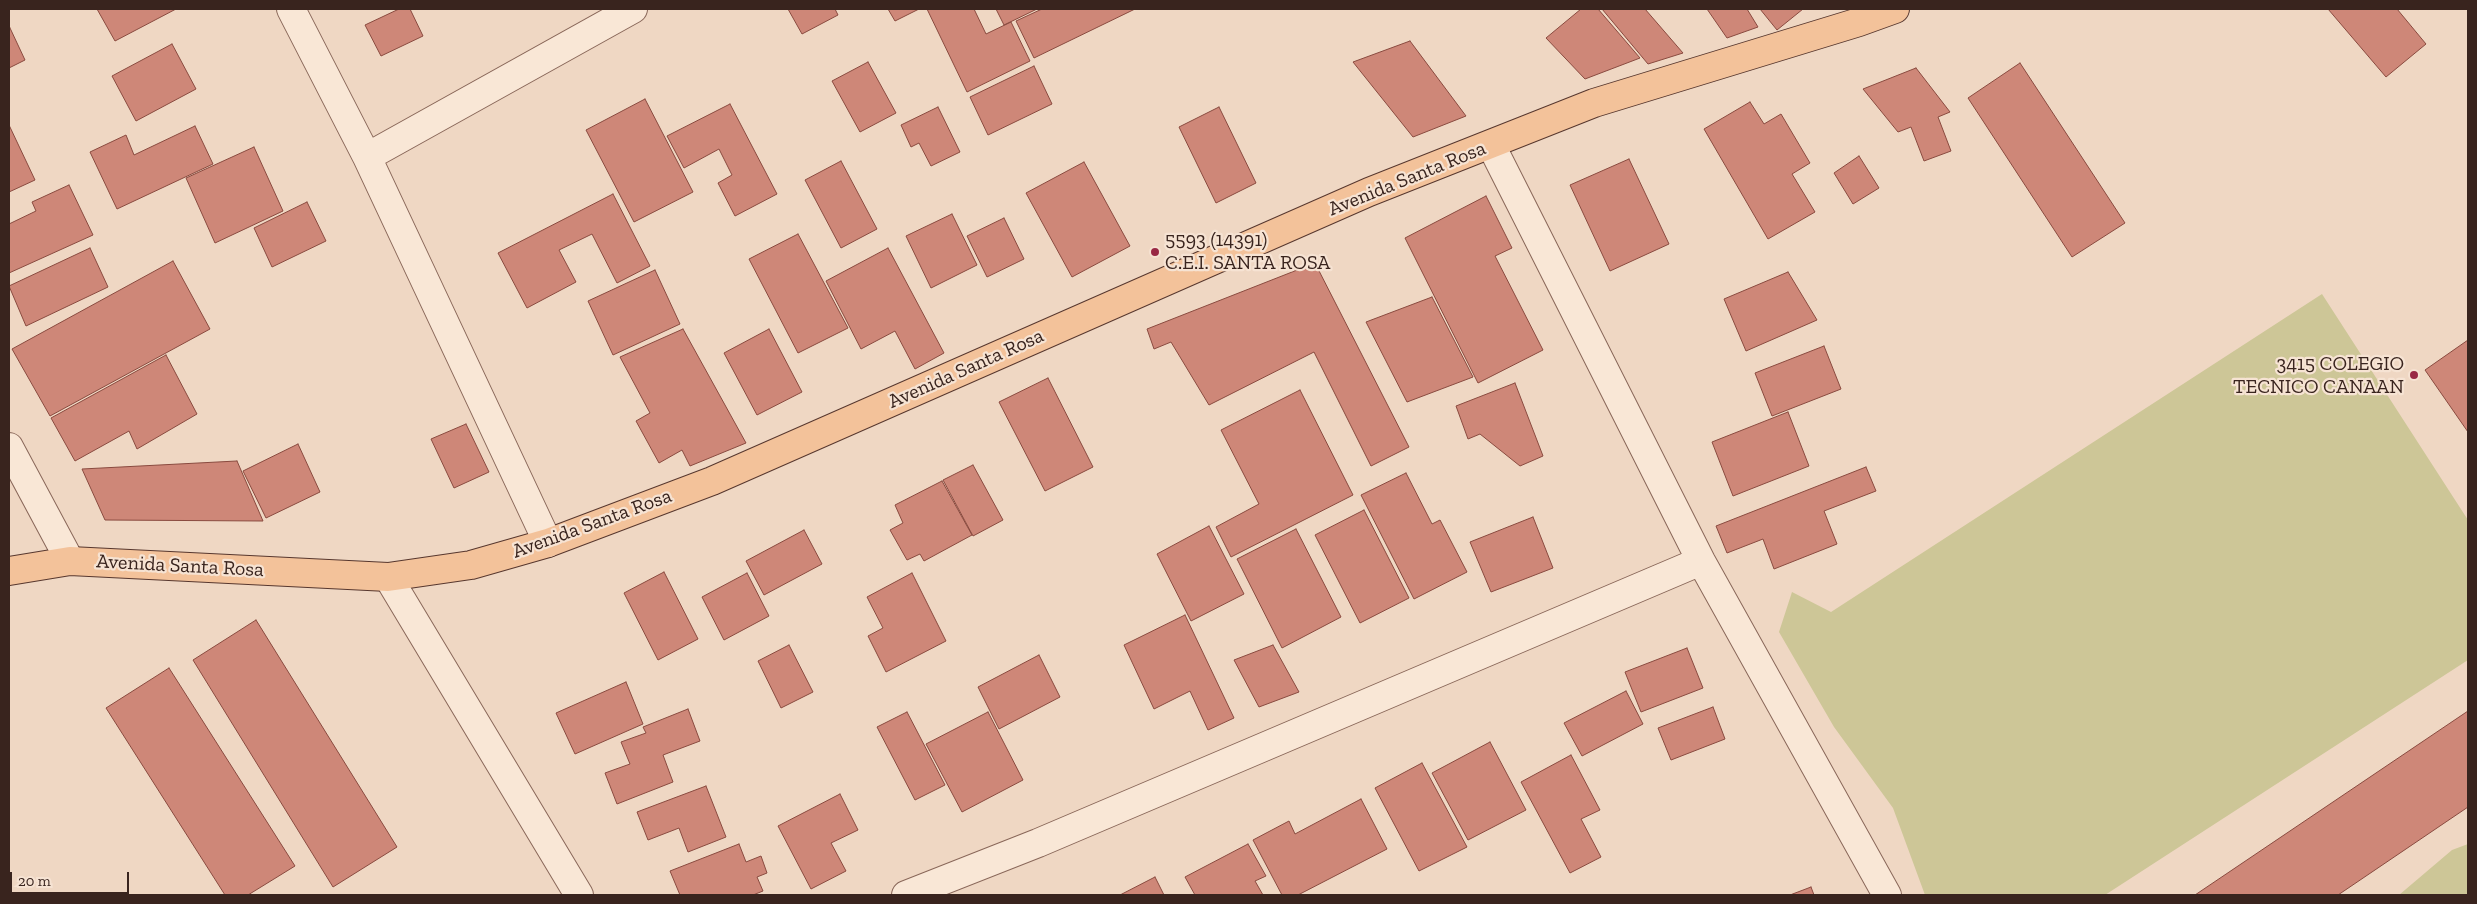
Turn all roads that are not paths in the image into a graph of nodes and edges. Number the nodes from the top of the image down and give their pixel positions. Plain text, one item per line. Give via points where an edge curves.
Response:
1 (291, 9) edge
2 (633, 9) edge
3 (1895, 9) edge
4 (1853, 15) edge
5 (1490, 145) junction
6 (367, 157) junction
7 (9, 447) edge
8 (548, 543) junction
9 (1701, 560) junction
10 (70, 561) junction
11 (9, 571) edge
12 (388, 577) junction
13 (579, 895) edge
14 (906, 895) edge
15 (1887, 895) edge

1 - 6 street
2 - 6 street
3 - 4 main road, Avenida Santa Rosa
4 - 5 main road, Avenida Santa Rosa via 1594,103
5 - 8 main road, Avenida Santa Rosa via 1369,192 712,481
5 - 9 street
6 - 8 street
7 - 10 street
8 - 12 main road, Avenida Santa Rosa via 471,565
9 - 14 street via 1038,843
9 - 15 street
10 - 11 main road, Avenida Santa Rosa
10 - 12 main road, Avenida Santa Rosa
12 - 13 street

